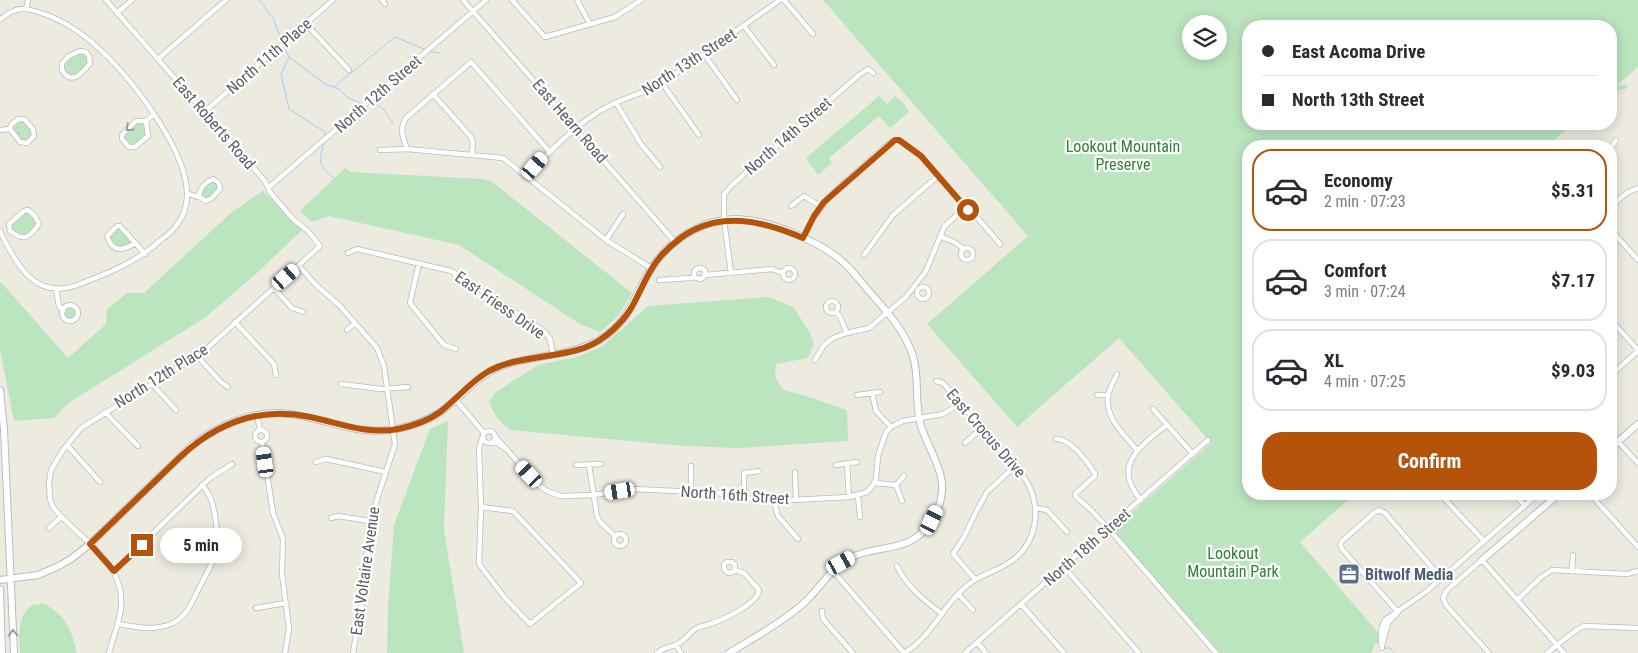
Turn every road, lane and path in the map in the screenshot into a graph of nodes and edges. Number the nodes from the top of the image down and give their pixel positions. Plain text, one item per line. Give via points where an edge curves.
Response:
1 (28, 0) edge
2 (106, 0) edge
3 (132, 0) edge
4 (226, 0) edge
5 (333, 0) edge
6 (463, 0) edge
7 (486, 0) edge
8 (512, 0) edge
9 (578, 0) edge
10 (640, 0) edge
11 (780, 0) edge
12 (784, 0) edge
13 (26, 9) junction
14 (473, 12) junction
15 (117, 13) junction
16 (0, 20) edge
17 (306, 24) junction
18 (590, 24) junction
19 (744, 26) junction
20 (813, 34) dead end
21 (94, 44) junction
22 (86, 52) junction
23 (704, 54) junction
24 (158, 59) junction
25 (774, 65) dead end
26 (349, 70) dead end
27 (873, 73) dead end
28 (662, 83) junction
29 (434, 94) junction
30 (737, 100) dead end
31 (616, 103) junction
32 (204, 112) junction
33 (154, 114) junction
34 (146, 121) junction
35 (577, 128) junction
36 (10, 129) junction
37 (0, 130) edge
38 (699, 135) dead end
39 (407, 149) junction
40 (380, 150) dead end
41 (550, 151) junction
42 (472, 154) junction
43 (660, 168) dead end
44 (527, 176) junction
45 (938, 176) junction
46 (268, 188) junction
47 (1638, 188) edge
48 (188, 194) junction
49 (199, 197) junction
50 (1617, 201) edge
51 (791, 206) dead end
52 (820, 206) junction
53 (963, 209) junction
54 (622, 214) dead end
55 (724, 220) junction
56 (10, 231) junction
57 (1, 233) edge
58 (940, 236) junction
59 (1617, 237) edge
60 (803, 238) junction
61 (606, 240) junction
62 (675, 242) junction
63 (136, 243) junction
64 (1000, 244) dead end
65 (320, 246) joint
66 (963, 250) dead end
67 (348, 253) dead end
68 (145, 254) junction
69 (864, 255) dead end
70 (1638, 260) edge
71 (419, 263) junction
72 (299, 266) junction
73 (651, 268) junction
74 (783, 273) dead end
75 (731, 274) junction
76 (705, 275) junction
77 (694, 276) junction
78 (659, 280) dead end
79 (274, 288) junction
80 (56, 289) junction
81 (63, 311) dead end
82 (304, 312) dead end
83 (836, 312) dead end
84 (888, 313) junction
85 (235, 322) junction
86 (355, 323) junction
87 (1617, 327) edge
88 (347, 330) dead end
89 (847, 333) junction
90 (456, 349) dead end
91 (1638, 351) edge
92 (553, 355) junction
93 (197, 356) junction
94 (815, 360) dead end
95 (1617, 370) edge
96 (1117, 374) dead end
97 (276, 375) dead end
98 (936, 381) dead end
99 (152, 384) junction
100 (341, 384) dead end
101 (228, 387) dead end
102 (408, 387) dead end
103 (387, 389) junction
104 (0, 390) edge
105 (880, 392) dead end
106 (872, 393) junction
107 (1097, 394) dead end
108 (857, 395) dead end
109 (1108, 395) junction
110 (455, 399) junction
111 (960, 404) junction
112 (1154, 409) dead end
113 (176, 410) dead end
114 (105, 412) junction
115 (257, 415) junction
116 (919, 419) junction
117 (1638, 424) edge
118 (1167, 425) junction
119 (890, 428) junction
120 (982, 428) junction
121 (260, 430) junction
122 (393, 430) junction
123 (483, 435) junction
124 (494, 435) junction
125 (1056, 439) dead end
126 (1208, 440) dead end
127 (1618, 441) joint
128 (262, 442) junction
129 (490, 443) junction
130 (965, 443) dead end
131 (67, 445) junction
132 (138, 446) dead end
133 (505, 448) junction
134 (1137, 450) junction
135 (480, 451) junction
136 (1193, 454) junction
137 (316, 462) dead end
138 (857, 462) dead end
139 (847, 463) junction
140 (1638, 463) edge
141 (232, 464) dead end
142 (602, 464) dead end
143 (836, 464) dead end
144 (576, 465) dead end
145 (589, 465) junction
146 (691, 466) dead end
147 (1015, 466) junction
148 (386, 472) junction
149 (759, 472) dead end
150 (795, 472) dead end
151 (904, 476) dead end
152 (100, 482) dead end
153 (875, 483) junction
154 (202, 485) junction
155 (896, 485) junction
156 (692, 492) junction
157 (593, 495) junction
158 (858, 496) junction
159 (849, 497) junction
160 (744, 498) junction
161 (796, 500) junction
162 (902, 500) dead end
163 (1141, 500) junction
164 (1446, 500) edge
165 (1520, 500) edge
166 (1532, 500) edge
167 (1552, 500) edge
168 (1595, 500) edge
169 (774, 501) junction
170 (1525, 506) junction
171 (481, 507) junction
172 (1036, 508) junction
173 (61, 517) junction
174 (860, 517) dead end
175 (331, 518) dead end
176 (370, 521) junction
177 (49, 528) dead end
178 (1108, 528) junction
179 (1067, 532) dead end
180 (615, 536) dead end
181 (798, 539) dead end
182 (1484, 541) junction
183 (90, 544) junction
184 (1638, 547) edge
185 (1573, 555) dead end
186 (1482, 560) junction
187 (898, 566) dead end
188 (1064, 567) junction
189 (735, 570) dead end
190 (114, 571) junction
191 (833, 571) junction
192 (1572, 571) junction
193 (1638, 571) edge
194 (11, 579) junction
195 (975, 579) junction
196 (1442, 579) junction
197 (0, 580) edge
198 (0, 590) edge
199 (958, 594) junction
200 (1517, 600) junction
201 (287, 603) junction
202 (1021, 604) junction
203 (256, 608) dead end
204 (973, 610) dead end
205 (822, 611) dead end
206 (1398, 612) junction
207 (942, 614) junction
208 (118, 624) junction
209 (1638, 628) edge
210 (977, 642) junction
211 (676, 645) junction
212 (1557, 645) junction
213 (2, 653) edge
214 (14, 653) edge
215 (109, 653) edge
216 (285, 653) edge
217 (353, 653) edge
218 (657, 653) edge
219 (681, 653) edge
220 (729, 653) edge
221 (853, 653) edge
222 (904, 653) edge
223 (965, 653) edge
224 (986, 653) edge
225 (1064, 653) edge
226 (1139, 653) edge
227 (1216, 653) edge
228 (1377, 653) edge
229 (1489, 653) edge
230 (1547, 653) edge
231 (1564, 653) edge

1 - 13 street
2 - 15 street, East Roberts Road
3 - 15 street
4 - 24 street
5 - 17 street, North 11th Place
6 - 14 street, East Hearn Road
7 - 14 street, North 12th Street
8 - 18 street via 545,37
9 - 18 street
10 - 18 street via 615,17
11 - 19 street, North 13th Street
12 - 20 street
13 - 16 street via 7,13
13 - 21 street via 77,30
14 - 35 street, East Hearn Road
14 - 46 street, North 12th Street
15 - 24 street, East Roberts Road
17 - 26 street
17 - 32 street, North 11th Place
19 - 23 street, North 13th Street
19 - 25 street
21 - 22 street
21 - 33 street via 114,63
22 - 22 street via 75,53 62,63 64,75 78,77 90,60
23 - 28 street, North 13th Street
23 - 30 street
24 - 32 street, East Roberts Road
27 - 55 street, North 14th Street via 868,68 859,75 733,184 724,194
28 - 31 street, North 13th Street via 643,94
28 - 38 street
29 - 39 street via 403,123 402,135
29 - 41 street via 471,62
29 - 42 street via 468,132 473,143
31 - 35 street, North 13th Street
31 - 43 street
32 - 46 street, East Roberts Road
33 - 34 street
33 - 48 street via 175,150
34 -> 34 street via 136,121 122,135 129,147 136,148 148,136
35 - 41 street, North 13th Street
35 - 62 street, East Hearn Road
36 - 36 street via 24,144 34,136 33,129 24,119 18,119
36 - 37 street
39 - 40 street
39 - 42 street
41 - 44 street, North 13th Street
42 - 44 street via 503,158
44 - 61 street
45 - 52 street via 917,152 895,140
45 - 53 street
45 - 69 street via 893,215
46 - 65 street, East Roberts Road
47 - 50 street
48 - 49 street
48 - 68 street via 178,225
49 - 49 street via 209,200 220,189 219,182 214,179 208,182 201,188
51 - 52 street via 804,196
52 - 60 street
53 - 58 street via 944,227
53 - 64 street via 975,215
54 - 61 street
55 - 60 street via 759,222
55 - 62 street via 698,228
55 - 75 street
56 - 56 street via 23,239 37,226 38,220 28,210 24,211 9,224
56 - 57 street
57 - 80 street via 28,278
58 - 66 street
58 - 84 street via 917,288
59 - 70 street
60 - 84 street via 834,255
61 - 73 street
62 - 73 street
63 - 63 street via 120,226 107,236 119,250
63 - 68 street
65 - 72 street, North 12th Place
67 - 71 street, East Friess Drive via 357,249
68 - 80 street via 68,289
71 - 90 street via 410,303 444,345
71 - 92 street, East Friess Drive via 451,271 545,332
72 - 79 street, North 12th Place
72 - 86 street, East Voltaire Avenue
73 - 92 street via 630,309 614,329 579,350
74 - 75 street via 772,269
75 - 76 street
76 - 77 street via 701,279
76 - 77 street via 704,269 698,268
77 - 78 street
79 - 82 street via 292,308
79 - 85 street, North 12th Place
80 - 81 street via 58,306
83 - 89 street
84 - 89 street via 869,328
84 - 116 street via 904,336 915,362
85 - 93 street, North 12th Place
85 - 97 street via 274,364
86 - 88 street
86 - 103 street, East Voltaire Avenue via 382,358
87 - 91 street
89 - 94 street via 824,345
91 - 95 street
92 - 110 street via 516,361 497,368
93 - 99 street, North 12th Place
93 - 101 street
96 - 109 street
98 - 111 street, East Crocus Drive via 943,383
99 - 113 street
99 - 114 street, North 12th Place
100 - 103 street
102 - 103 street
103 - 122 street, East Voltaire Avenue
104 - 194 street
105 - 106 street
106 - 108 street
106 - 119 street via 876,411
107 - 109 street
109 - 134 street via 1110,414 1115,424
110 - 122 street via 438,413
110 - 123 street
111 - 116 street via 943,414
111 - 120 street, East Crocus Drive
112 - 118 street
114 - 131 street, North 12th Place via 82,428
114 - 132 street
115 - 121 street
115 - 122 street via 309,416 354,429
115 - 183 street via 225,425 198,441
116 - 119 street via 904,421
116 - 191 street via 940,470 943,486 939,507 932,520 907,543 855,556
117 - 127 street
118 - 134 street
118 - 136 street
119 - 153 street via 878,456
120 - 130 street
120 - 147 street, East Crocus Drive
121 - 128 street via 267,435
121 - 128 street via 255,437
122 - 148 street, East Voltaire Avenue via 395,449
123 - 124 street via 490,431
123 - 129 street via 485,442
123 - 135 street
124 - 129 street
124 - 133 street, North 16th Street
125 - 178 street via 1069,442 1095,474 1075,494
126 - 136 street, North 18th Street
127 - 140 street
128 - 201 street via 273,513 283,539 282,574
129 - 133 street, North 16th Street
129 - 135 street
131 - 152 street
131 - 173 street, North 12th Place via 56,459 49,483 53,507
133 - 157 street, North 16th Street via 538,485 549,492 561,496
134 - 163 street via 1128,481
135 - 171 street
136 - 163 street, North 18th Street
137 - 148 street via 326,459
138 - 139 street
139 - 143 street
139 - 159 street
141 - 154 street
142 - 145 street
144 - 145 street
145 - 157 street
146 - 156 street
147 - 172 street, East Crocus Drive via 1032,490
147 - 195 street via 987,492 953,554
148 - 176 street, East Voltaire Avenue
149 - 160 street via 744,473
150 - 161 street
151 - 155 street
153 - 155 street
153 - 158 street
154 - 190 street
154 - 208 street via 213,502 218,547 190,606 176,621 161,627
155 - 162 street
156 - 157 street, North 16th Street via 634,489
156 - 160 street, North 16th Street
157 - 180 street via 600,522
158 - 159 street, North 16th Street
158 - 174 street
159 - 161 street, North 16th Street
160 - 169 street, North 16th Street
161 - 169 street, North 16th Street
163 - 178 street, North 18th Street
164 - 182 street
165 - 170 street
166 - 170 street
167 - 186 street
168 - 184 street
169 - 181 street via 778,516
170 - 182 street
171 - 171 street via 479,564 530,624 581,583 514,511
172 - 179 street via 1047,510
172 - 195 street via 1034,526 1023,550 1010,562
173 - 177 street
173 - 183 street
175 - 176 street via 338,516
176 - 217 street, East Voltaire Avenue
178 - 188 street, North 18th Street
178 - 227 street
182 - 196 street
183 - 190 street
183 - 194 street via 57,567 38,575
185 - 192 street
186 - 200 street
186 - 229 street via 1447,590 1443,598
187 - 207 street via 908,584
188 - 202 street, North 18th Street
188 - 226 street
189 - 211 street via 744,573 759,590 757,597 738,611 692,631
190 - 208 street via 121,592
191 - 220 street via 786,618
191 - 222 street
192 - 193 street via 1627,574
192 - 200 street via 1552,570
194 - 197 street
214 -> 194 street
195 - 199 street
196 - 206 street
196 - 206 street via 1379,510 1340,545
198 - 213 street
199 - 204 street
199 - 207 street
200 - 212 street
201 - 203 street
201 - 216 street via 289,629
202 - 210 street, North 18th Street
202 - 225 street
205 - 221 street via 824,619
206 - 228 street via 1389,616 1382,626 1382,648
207 - 222 street via 924,637
208 - 215 street
209 - 212 street via 1584,626
210 - 223 street, North 18th Street
210 - 224 street
211 - 218 street via 664,647
211 - 219 street
212 - 230 street
212 - 231 street

